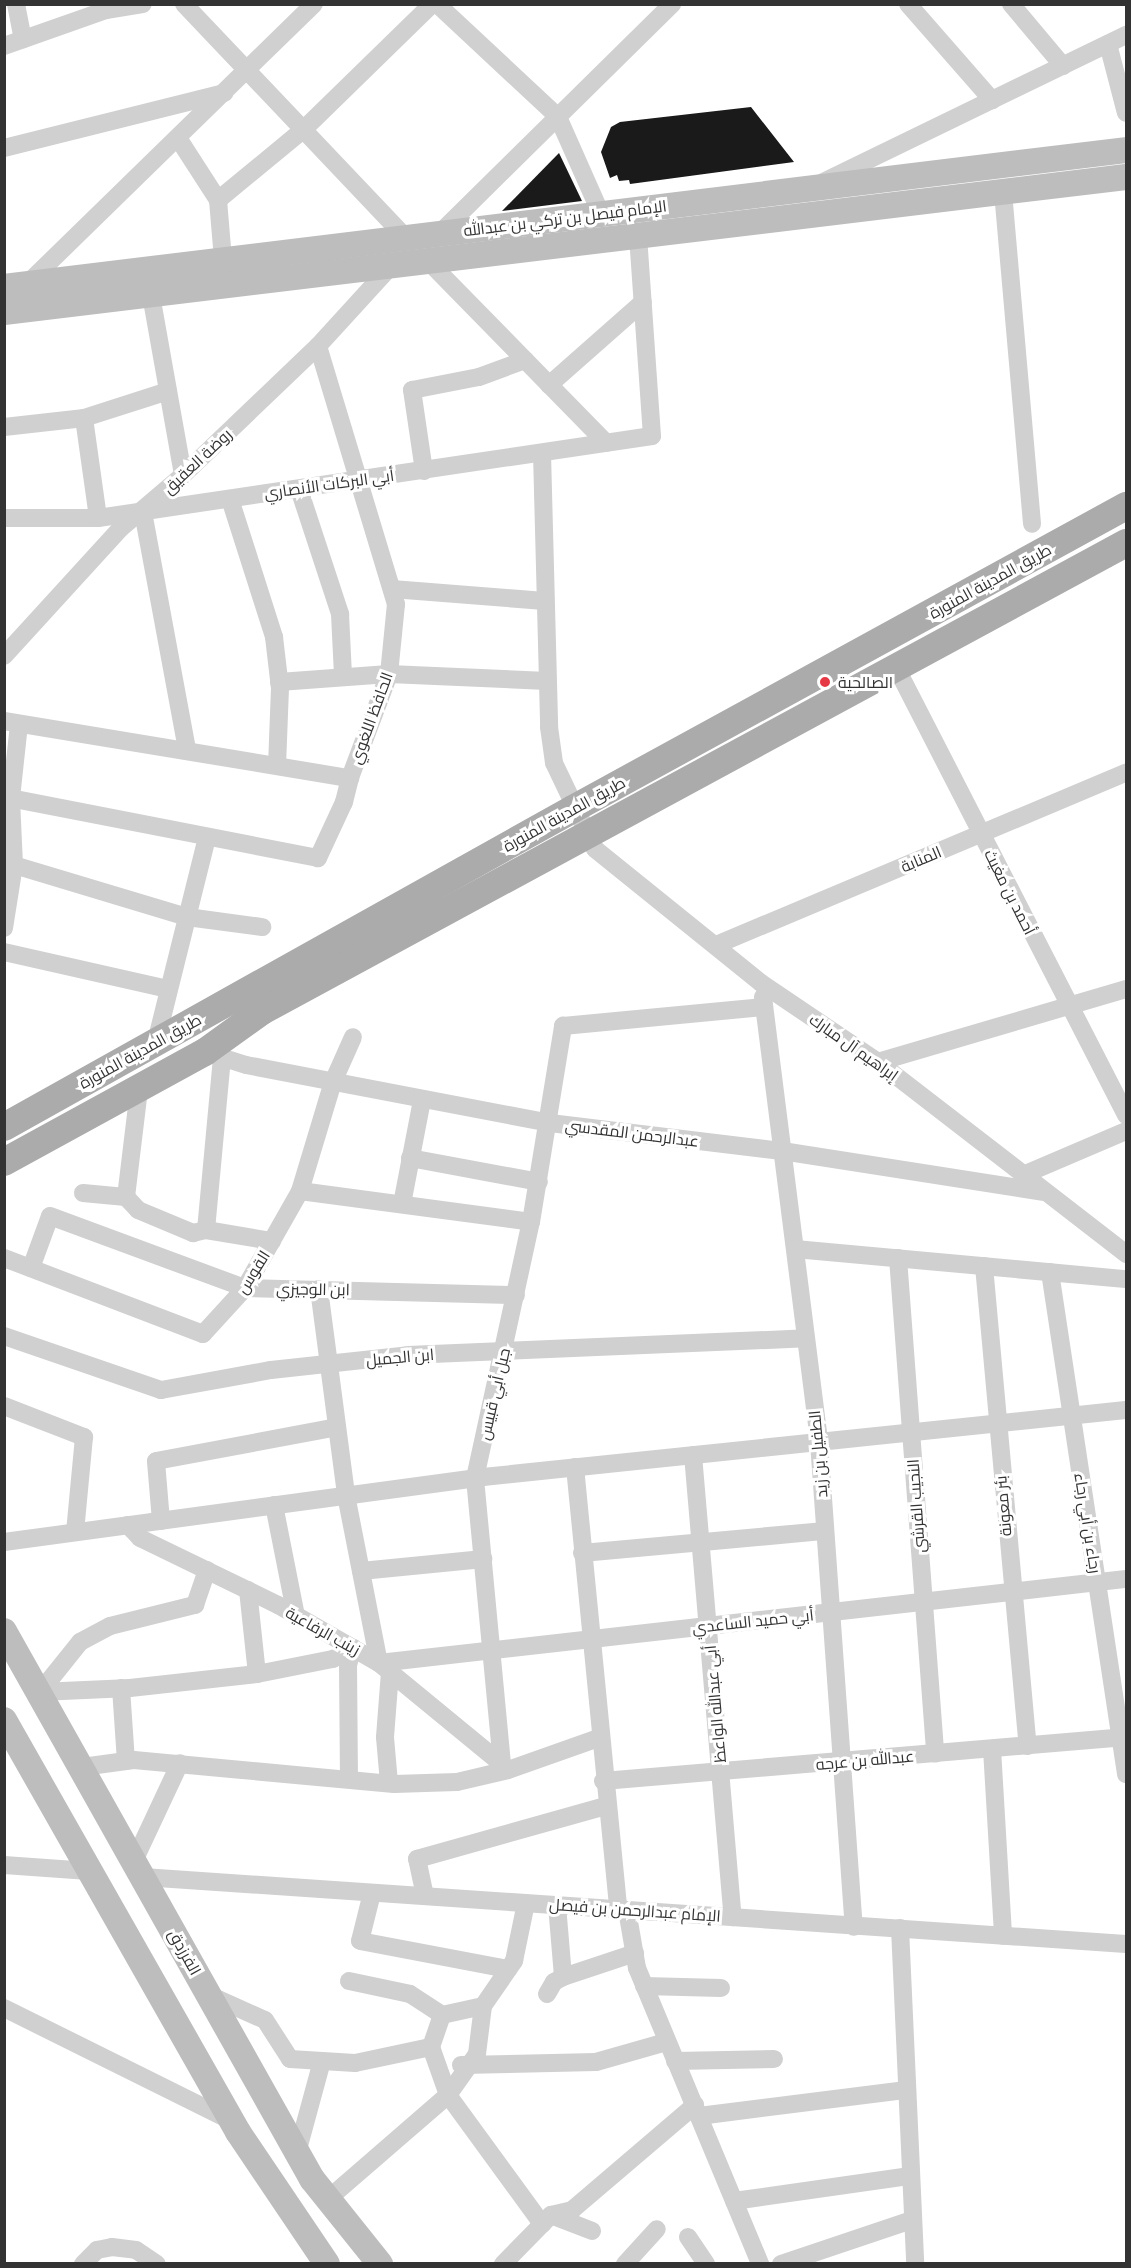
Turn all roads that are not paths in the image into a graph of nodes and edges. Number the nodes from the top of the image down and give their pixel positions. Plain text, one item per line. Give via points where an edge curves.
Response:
1 (16, 4) edge
2 (143, 4) edge
3 (314, 4) edge
4 (432, 4) edge
5 (437, 4) edge
6 (672, 4) edge
7 (908, 4) edge
8 (1011, 4) edge
9 (191, 7) edge
10 (1126, 35) edge
11 (23, 39) junction
12 (1108, 44) junction
13 (4, 46) edge
14 (1062, 66) junction
15 (247, 71) junction
16 (225, 92) junction
17 (992, 100) junction
18 (1126, 113) edge
19 (558, 117) junction
20 (303, 130) junction
21 (178, 138) junction
22 (4, 147) edge
23 (1126, 150) edge
24 (1126, 177) edge
25 (808, 189) junction
26 (1003, 192) junction
27 (218, 200) junction
28 (601, 214) junction
29 (440, 234) junction
30 (638, 237) junction
31 (406, 238) junction
32 (223, 260) junction
33 (429, 262) junction
34 (391, 266) junction
35 (16, 285) edge
36 (151, 295) junction
37 (643, 302) junction
38 (4, 312) edge
39 (318, 346) junction
40 (525, 360) junction
41 (549, 385) junction
42 (168, 391) junction
43 (84, 418) junction
44 (4, 427) edge
45 (606, 443) junction
46 (542, 453) junction
47 (424, 471) junction
48 (183, 475) junction
49 (358, 480) junction
50 (299, 489) junction
51 (230, 499) junction
52 (1126, 506) edge
53 (143, 512) junction
54 (4, 518) edge
55 (98, 518) junction
56 (1032, 524) dead end
57 (1126, 543) edge
58 (392, 589) junction
59 (545, 601) junction
60 (4, 656) edge
61 (896, 668) junction
62 (389, 674) junction
63 (343, 675) junction
64 (547, 681) junction
65 (279, 682) junction
66 (12, 723) edge
67 (187, 750) junction
68 (277, 765) junction
69 (1126, 773) edge
70 (350, 778) junction
71 (8, 797) edge
72 (573, 809) junction
73 (979, 833) junction
74 (586, 836) junction
75 (207, 838) junction
76 (14, 865) junction
77 (187, 917) junction
78 (262, 927) dead end
79 (4, 928) edge
80 (716, 945) junction
81 (4, 952) edge
82 (761, 983) junction
83 (168, 989) junction
84 (1126, 989) edge
85 (1068, 1006) junction
86 (764, 1007) junction
87 (353, 1037) dead end
88 (156, 1042) junction
89 (214, 1055) junction
90 (878, 1062) junction
91 (333, 1082) junction
92 (139, 1089) junction
93 (422, 1100) junction
94 (1126, 1115) edge
95 (550, 1123) junction
96 (4, 1127) edge
97 (1126, 1131) edge
98 (782, 1151) junction
99 (410, 1158) junction
100 (4, 1162) edge
101 (1023, 1174) junction
102 (538, 1182) junction
103 (300, 1191) junction
104 (1046, 1192) junction
105 (83, 1193) dead end
106 (126, 1197) junction
107 (402, 1204) junction
108 (531, 1222) junction
109 (206, 1230) junction
110 (272, 1241) junction
111 (795, 1249) junction
112 (1126, 1252) edge
113 (4, 1258) edge
114 (898, 1258) junction
115 (984, 1266) junction
116 (31, 1268) junction
117 (1050, 1272) junction
118 (1126, 1279) edge
119 (245, 1288) junction
120 (319, 1289) junction
121 (516, 1295) junction
122 (4, 1336) edge
123 (806, 1338) junction
124 (504, 1352) junction
125 (329, 1364) junction
126 (4, 1406) edge
127 (1126, 1410) edge
128 (1072, 1416) junction
129 (996, 1424) junction
130 (337, 1427) junction
131 (911, 1432) junction
132 (819, 1442) junction
133 (693, 1455) junction
134 (575, 1467) junction
135 (475, 1478) junction
136 (346, 1495) junction
137 (274, 1505) junction
138 (161, 1521) junction
139 (128, 1525) junction
140 (75, 1532) junction
141 (825, 1532) junction
142 (4, 1542) edge
143 (701, 1544) junction
144 (582, 1553) junction
145 (483, 1559) junction
146 (207, 1570) junction
147 (361, 1571) junction
148 (1126, 1580) edge
149 (1097, 1583) junction
150 (248, 1590) junction
151 (1011, 1593) junction
152 (924, 1602) junction
153 (830, 1612) junction
154 (296, 1616) junction
155 (709, 1626) junction
156 (4, 1631) edge
157 (590, 1639) junction
158 (353, 1648) junction
159 (492, 1650) junction
160 (385, 1667) junction
161 (257, 1674) junction
162 (121, 1688) junction
163 (40, 1692) junction
164 (4, 1720) edge
165 (599, 1738) junction
166 (1124, 1738) edge
167 (1028, 1746) junction
168 (992, 1749) junction
169 (935, 1754) junction
170 (126, 1761) junction
171 (840, 1762) junction
172 (180, 1763) junction
173 (502, 1764) joint
174 (82, 1767) junction
175 (721, 1772) junction
176 (1126, 1774) edge
177 (349, 1779) junction
178 (603, 1781) junction
179 (389, 1783) junction
180 (606, 1806) junction
181 (4, 1864) edge
182 (139, 1869) junction
183 (89, 1870) junction
184 (372, 1893) junction
185 (425, 1896) junction
186 (526, 1903) junction
187 (557, 1905) junction
188 (622, 1910) junction
189 (733, 1917) junction
190 (855, 1927) junction
191 (900, 1928) junction
192 (1002, 1936) junction
193 (1126, 1944) edge
194 (635, 1953) junction
195 (508, 1969) junction
196 (563, 1977) junction
197 (349, 1981) dead end
198 (644, 1986) junction
199 (721, 1988) dead end
200 (547, 1994) dead end
201 (209, 1995) junction
202 (483, 2006) junction
203 (4, 2008) edge
204 (442, 2015) junction
205 (666, 2042) junction
206 (435, 2055) junction
207 (774, 2060) dead end
208 (322, 2061) junction
209 (675, 2061) junction
210 (466, 2066) junction
211 (906, 2090) junction
212 (448, 2095) junction
213 (697, 2110) junction
214 (232, 2121) junction
215 (297, 2153) junction
216 (910, 2176) junction
217 (328, 2199) junction
218 (735, 2201) junction
219 (546, 2219) junction
220 (912, 2220) junction
221 (657, 2229) dead end
222 (592, 2230) dead end
223 (688, 2237) dead end
224 (309, 2253) edge
225 (83, 2264) edge
226 (157, 2264) edge
227 (327, 2264) edge
228 (380, 2264) edge
229 (503, 2264) edge
230 (625, 2264) edge
231 (706, 2264) edge
232 (760, 2264) edge
233 (780, 2264) edge
234 (915, 2264) edge

1 - 11 street
2 - 11 street via 106,10
3 - 15 street
4 - 20 street
5 - 19 street
6 - 19 street
7 - 17 street
8 - 14 street
9 - 15 street
10 - 12 street
11 - 13 street
12 - 14 street
12 - 18 street
14 - 17 street
15 - 16 street
15 - 20 street
16 - 21 street
16 - 22 street
17 - 25 street
19 - 28 street
19 - 29 street
20 - 27 street
20 - 31 street
21 - 27 street
21 - 35 street
23 - 25 main road, الإمام فيصل بن تركي بن عبدالله
24 - 26 main road, الإمام فيصل بن تركي بن عبدالله
25 - 28 main road, الإمام فيصل بن تركي بن عبدالله
26 - 30 main road, الإمام فيصل بن تركي بن عبدالله
26 - 56 street
27 - 32 street
28 - 29 main road, الإمام فيصل بن تركي بن عبدالله
29 - 31 main road, الإمام فيصل بن تركي بن عبدالله
30 - 33 main road, الإمام فيصل بن تركي بن عبدالله
30 - 37 street
31 - 32 main road, الإمام فيصل بن تركي بن عبدالله
32 - 35 main road, الإمام فيصل بن تركي بن عبدالله
33 - 34 main road, الإمام فيصل بن تركي بن عبدالله
33 - 40 street
34 - 36 main road, الإمام فيصل بن تركي بن عبدالله
34 - 39 street, روضة العقيق
36 - 38 main road, الإمام فيصل بن تركي بن عبدالله
36 - 42 street
37 - 41 street
37 - 45 street, أبي البركات الأنصاري via 652,436
39 - 48 street, روضة العقيق
39 - 49 street, الحافظ اللغوي
40 - 41 street
40 - 47 street via 479,376 412,390
41 - 45 street
42 - 43 street
42 - 48 street
43 - 44 street
43 - 55 street
45 - 46 street, أبي البركات الأنصاري
46 - 47 street, أبي البركات الأنصاري
46 - 59 street, إبراهيم آل مبارك
47 - 49 street, أبي البركات الأنصاري
48 - 53 street, روضة العقيق
49 - 50 street, أبي البركات الأنصاري
49 - 58 street, الحافظ اللغوي
50 - 51 street, أبي البركات الأنصاري
50 - 63 street via 340,614
51 - 53 street, أبي البركات الأنصاري
51 - 65 street via 274,637
52 - 72 main road, طريق المدينة المنورة
53 - 55 street, أبي البركات الأنصاري
53 - 60 street, روضة العقيق via 121,528
53 - 67 street
54 - 55 street, أبي البركات الأنصاري
57 - 61 main road, طريق المدينة المنورة
58 - 59 street
58 - 62 street, الحافظ اللغوي via 396,604
59 - 64 street, إبراهيم آل مبارك
61 - 73 street, أحمد بن مغيث
61 - 74 main road, طريق المدينة المنورة
62 - 63 street
62 - 64 street
62 - 70 street, الحافظ اللغوي
63 - 65 street
64 - 72 street, إبراهيم آل مبارك via 554,764
65 - 68 street
66 - 67 street
66 - 71 street
67 - 68 street
68 - 70 street
69 - 73 street, المنابة
70 - 75 street, الحافظ اللغوي via 344,802 318,858
71 - 75 street
71 - 76 street
72 - 74 street, إبراهيم آل مبارك
72 - 88 main road, طريق المدينة المنورة
73 - 80 street, المنابة
73 - 85 street, أحمد بن مغيث
74 - 80 street, إبراهيم آل مبارك via 595,849
74 - 89 main road, طريق المدينة المنورة via 262,1011
75 - 77 street
76 - 77 street
76 - 79 street
77 - 78 street
77 - 83 street
80 - 82 street, إبراهيم آل مبارك
81 - 83 street
82 - 86 street, الطفيل بن زيد
82 - 90 street, إبراهيم آل مبارك
83 - 88 street
84 - 85 street
85 - 90 street
85 - 94 street, أحمد بن مغيث
86 - 95 street, جبل أبي قبيس via 563,1026
86 - 98 street, الطفيل بن زيد
87 - 91 street, القوس
88 - 96 main road, طريق المدينة المنورة
89 - 91 street, عبدالرحمن المقدسي
89 - 92 main road, طريق المدينة المنورة
89 - 109 street
90 - 101 street, إبراهيم آل مبارك
91 - 93 street, عبدالرحمن المقدسي
91 - 103 street, القوس
92 - 100 main road, طريق المدينة المنورة
92 - 106 street
93 - 95 street, عبدالرحمن المقدسي
93 - 99 street
95 - 98 street, عبدالرحمن المقدسي
95 - 102 street, جبل أبي قبيس
97 - 101 street
98 - 104 street, عبدالرحمن المقدسي
98 - 111 street, الطفيل بن زيد
99 - 102 street
99 - 107 street
101 - 104 street, إبراهيم آل مبارك
102 - 108 street, جبل أبي قبيس
103 - 107 street
103 - 110 street, القوس
104 - 112 street, إبراهيم آل مبارك
105 - 106 street
106 - 109 street via 138,1210 193,1233
107 - 108 street
108 - 121 street, جبل أبي قبيس
109 - 110 street
110 - 119 street, القوس
111 - 114 street
111 - 123 street, الطفيل بن زيد
113 - 116 street, القوس
114 - 115 street
114 - 131 street, النجيب القرشي
115 - 117 street
115 - 129 street, بئر معونة
116 - 119 street, القوس via 203,1334
116 - 119 street, ابن الوجيزي via 50,1216
117 - 118 street
117 - 128 street, رجاء بن أبي رجاء
119 - 120 street, ابن الوجيزي
120 - 121 street, ابن الوجيزي
120 - 125 street
121 - 124 street, جبل أبي قبيس
122 - 125 street, ابن الجميل via 161,1390
123 - 124 street, ابن الجميل
123 - 132 street, الطفيل بن زيد
124 - 125 street, ابن الجميل via 408,1354
124 - 135 street, جبل أبي قبيس
125 - 130 street
126 - 140 street via 84,1437
127 - 128 street
128 - 129 street
128 - 149 street, رجاء بن أبي رجاء
129 - 131 street
129 - 151 street, بئر معونة
130 - 136 street
130 - 138 street via 156,1461
131 - 132 street
131 - 152 street, النجيب القرشي
132 - 133 street
132 - 141 street, الطفيل بن زيد
133 - 134 street
133 - 143 street, أبي عبدالله الواعظ
134 - 135 street
134 - 144 street
135 - 136 street
135 - 145 street, جبل أبي قبيس
136 - 137 street
136 - 147 street
137 - 138 street
137 - 154 street
138 - 139 street
139 - 140 street
139 - 146 street, زينب الرفاعية via 140,1538
140 - 142 street
141 - 143 street
141 - 153 street, الطفيل بن زيد
143 - 144 street
143 - 155 street, أبي عبدالله الواعظ
144 - 157 street
145 - 147 street
145 - 159 street, جبل أبي قبيس
146 - 150 street, زينب الرفاعية
146 - 163 street via 195,1605 110,1626 80,1642
147 - 160 street
148 - 149 street, أبي حميد الساعدي
149 - 151 street, أبي حميد الساعدي
149 - 166 street, رجاء بن أبي رجاء
150 - 154 street, زينب الرفاعية
150 - 161 street
151 - 152 street, أبي حميد الساعدي
151 - 167 street, بئر معونة
152 - 153 street, أبي حميد الساعدي
152 - 169 street, النجيب القرشي
153 - 155 street, أبي حميد الساعدي
153 - 171 street, الطفيل بن زيد
154 - 158 street, زينب الرفاعية
155 - 157 street, أبي حميد الساعدي
155 - 175 street, أبي عبدالله الواعظ
156 - 163 main road, الفرزدق
157 - 159 street, أبي حميد الساعدي
157 - 165 street
158 - 160 street, زينب الرفاعية
158 - 161 street via 313,1664
158 - 177 street via 348,1665
159 - 160 street, أبي حميد الساعدي
159 - 173 street, جبل أبي قبيس
160 - 173 street, زينب الرفاعية
160 - 179 street
161 - 162 street
162 - 163 street
162 - 170 street
163 - 174 main road, الفرزدق
164 - 183 main road
165 - 178 street
165 - 179 street via 508,1770 457,1782
166 - 167 street, عبدالله بن عرجه
166 - 176 street, رجاء بن أبي رجاء
167 - 168 street, عبدالله بن عرجه
168 - 169 street, عبدالله بن عرجه
168 - 192 street
169 - 171 street, عبدالله بن عرجه
170 - 172 street
170 - 174 street
171 - 175 street, عبدالله بن عرجه
171 - 190 street, الطفيل بن زيد
172 - 177 street
172 - 182 street
174 - 182 main road, الفرزدق
175 - 178 street, عبدالله بن عرجه
175 - 189 street, أبي عبدالله الواعظ
177 - 179 street
178 - 180 street
180 - 185 street via 417,1859
180 - 188 street
181 - 183 street
182 - 184 street, الإمام عبدالرحمن بن فيصل
182 - 201 main road, الفرزدق
183 - 214 main road
184 - 185 street, الإمام عبدالرحمن بن فيصل
184 - 195 street via 360,1941
185 - 186 street, الإمام عبدالرحمن بن فيصل
186 - 187 street, الإمام عبدالرحمن بن فيصل
186 - 195 street via 514,1961
187 - 188 street, الإمام عبدالرحمن بن فيصل
187 - 196 street
188 - 189 street, الإمام عبدالرحمن بن فيصل
188 - 194 street
189 - 190 street, الإمام عبدالرحمن بن فيصل
190 - 191 street, الإمام عبدالرحمن بن فيصل
191 - 192 street, الإمام عبدالرحمن بن فيصل
191 - 211 street
192 - 193 street, الإمام عبدالرحمن بن فيصل
194 - 196 street
194 - 198 street
195 - 202 street
196 - 200 street via 554,1982
197 - 204 street via 410,1994
198 - 199 street
198 - 205 street
201 - 208 street via 266,2020 290,2060
201 - 215 main road, الفرزدق
202 - 204 street
202 - 210 street via 477,2054
203 - 214 street
204 - 206 street
205 - 209 street
205 - 210 street via 596,2062
206 - 208 street via 355,2063
206 - 210 street
206 - 212 street
207 - 209 street
208 - 215 street
209 - 213 street
210 - 212 street
211 - 213 street
211 - 216 street
212 - 217 street
212 - 219 street
213 - 218 street
213 - 219 street via 572,2210
214 - 224 main road
215 - 217 main road, الفرزدق
216 - 218 street
216 - 220 street
217 - 228 main road, الفرزدق
218 - 232 street
219 - 222 street
219 - 229 street
220 - 233 street
220 - 234 street
221 - 230 street
223 - 231 street
224 - 227 main road
225 - 226 street via 97,2250 112,2247 136,2250

